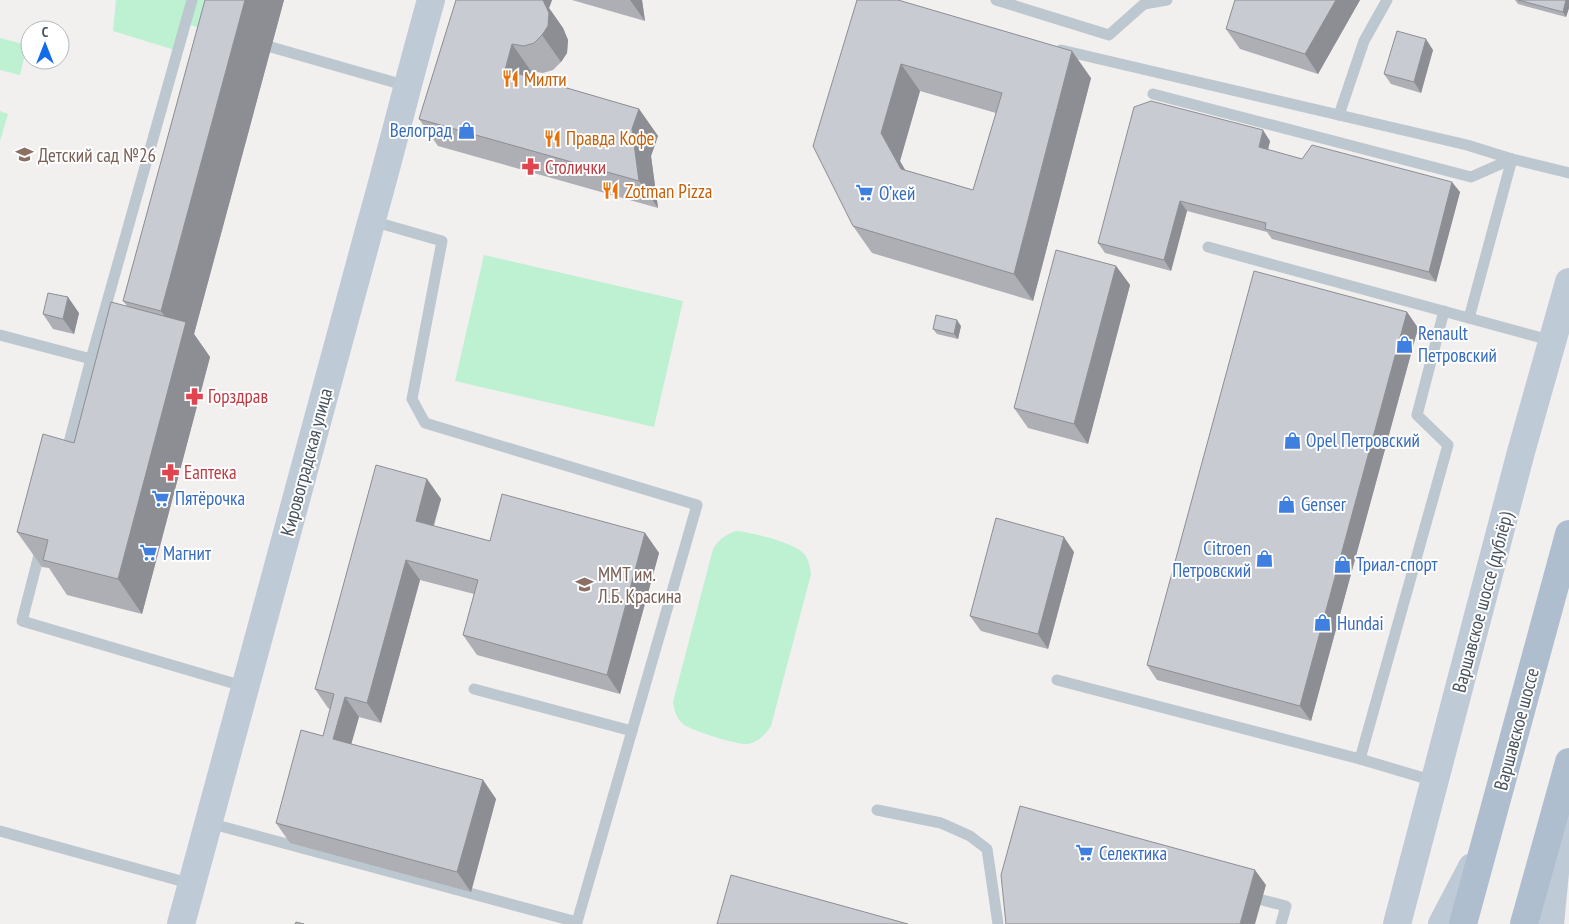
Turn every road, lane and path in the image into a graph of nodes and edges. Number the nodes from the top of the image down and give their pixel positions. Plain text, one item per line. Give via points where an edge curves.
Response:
1 (192, 0) edge
2 (431, 0) edge
3 (996, 0) edge
4 (1166, 0) edge
5 (1387, 0) edge
6 (1046, 46) edge
7 (271, 47) dead end
8 (407, 86) junction
9 (1154, 94) dead end
10 (1339, 115) junction
11 (1512, 159) junction
12 (1569, 173) edge
13 (372, 221) junction
14 (1208, 246) dead end
15 (1569, 282) edge
16 (1444, 312) junction
17 (1469, 318) junction
18 (0, 334) edge
19 (1553, 341) junction
20 (91, 359) junction
21 (64, 462) edge
22 (1569, 534) edge
23 (44, 537) edge
24 (1057, 680) dead end
25 (246, 687) junction
26 (474, 689) dead end
27 (632, 731) junction
28 (1360, 759) junction
29 (1567, 770) edge
30 (1434, 781) junction
31 (877, 810) dead end
32 (209, 823) junction
33 (0, 831) edge
34 (1484, 846) junction
35 (192, 884) junction
36 (1262, 900) dead end
37 (181, 924) edge
38 (998, 924) edge
39 (1281, 924) edge
40 (1397, 924) edge
41 (1442, 924) edge
42 (1463, 924) edge
43 (1524, 924) edge
44 (1550, 924) edge

1 - 20 lane via 190,25
2 - 8 street, Кировоградская улица
3 - 4 lane via 1109,35 1144,4
5 - 10 lane via 1364,41
6 - 10 lane
7 - 8 lane
8 - 13 street, Кировоградская улица
9 - 11 lane via 1472,177
10 - 11 lane
11 - 12 lane
11 - 17 lane
13 - 25 street, Кировоградская улица
13 - 27 lane via 442,241 412,399 425,423 698,505
14 - 16 lane
15 - 19 street, Варшавское шоссе (дублёр)
16 - 17 lane
16 - 28 lane via 1416,415 1448,445
17 - 19 lane
18 - 20 lane
19 - 30 street, Варшавское шоссе (дублёр)
20 - 21 lane
22 - 34 main road, Варшавское шоссе
23 - 25 lane via 22,621
24 - 28 lane
25 - 32 street, Кировоградская улица
26 - 27 lane
27 - 32 lane via 577,922
28 - 30 lane
29 - 43 main road
29 - 44 street
30 - 40 street, Варшавское шоссе (дублёр)
31 - 38 lane via 941,823 970,836 987,849
32 - 35 street, Кировоградская улица
33 - 35 lane
34 - 41 street
34 - 42 main road, Варшавское шоссе
35 - 37 street, Кировоградская улица
36 - 39 lane via 1286,906

